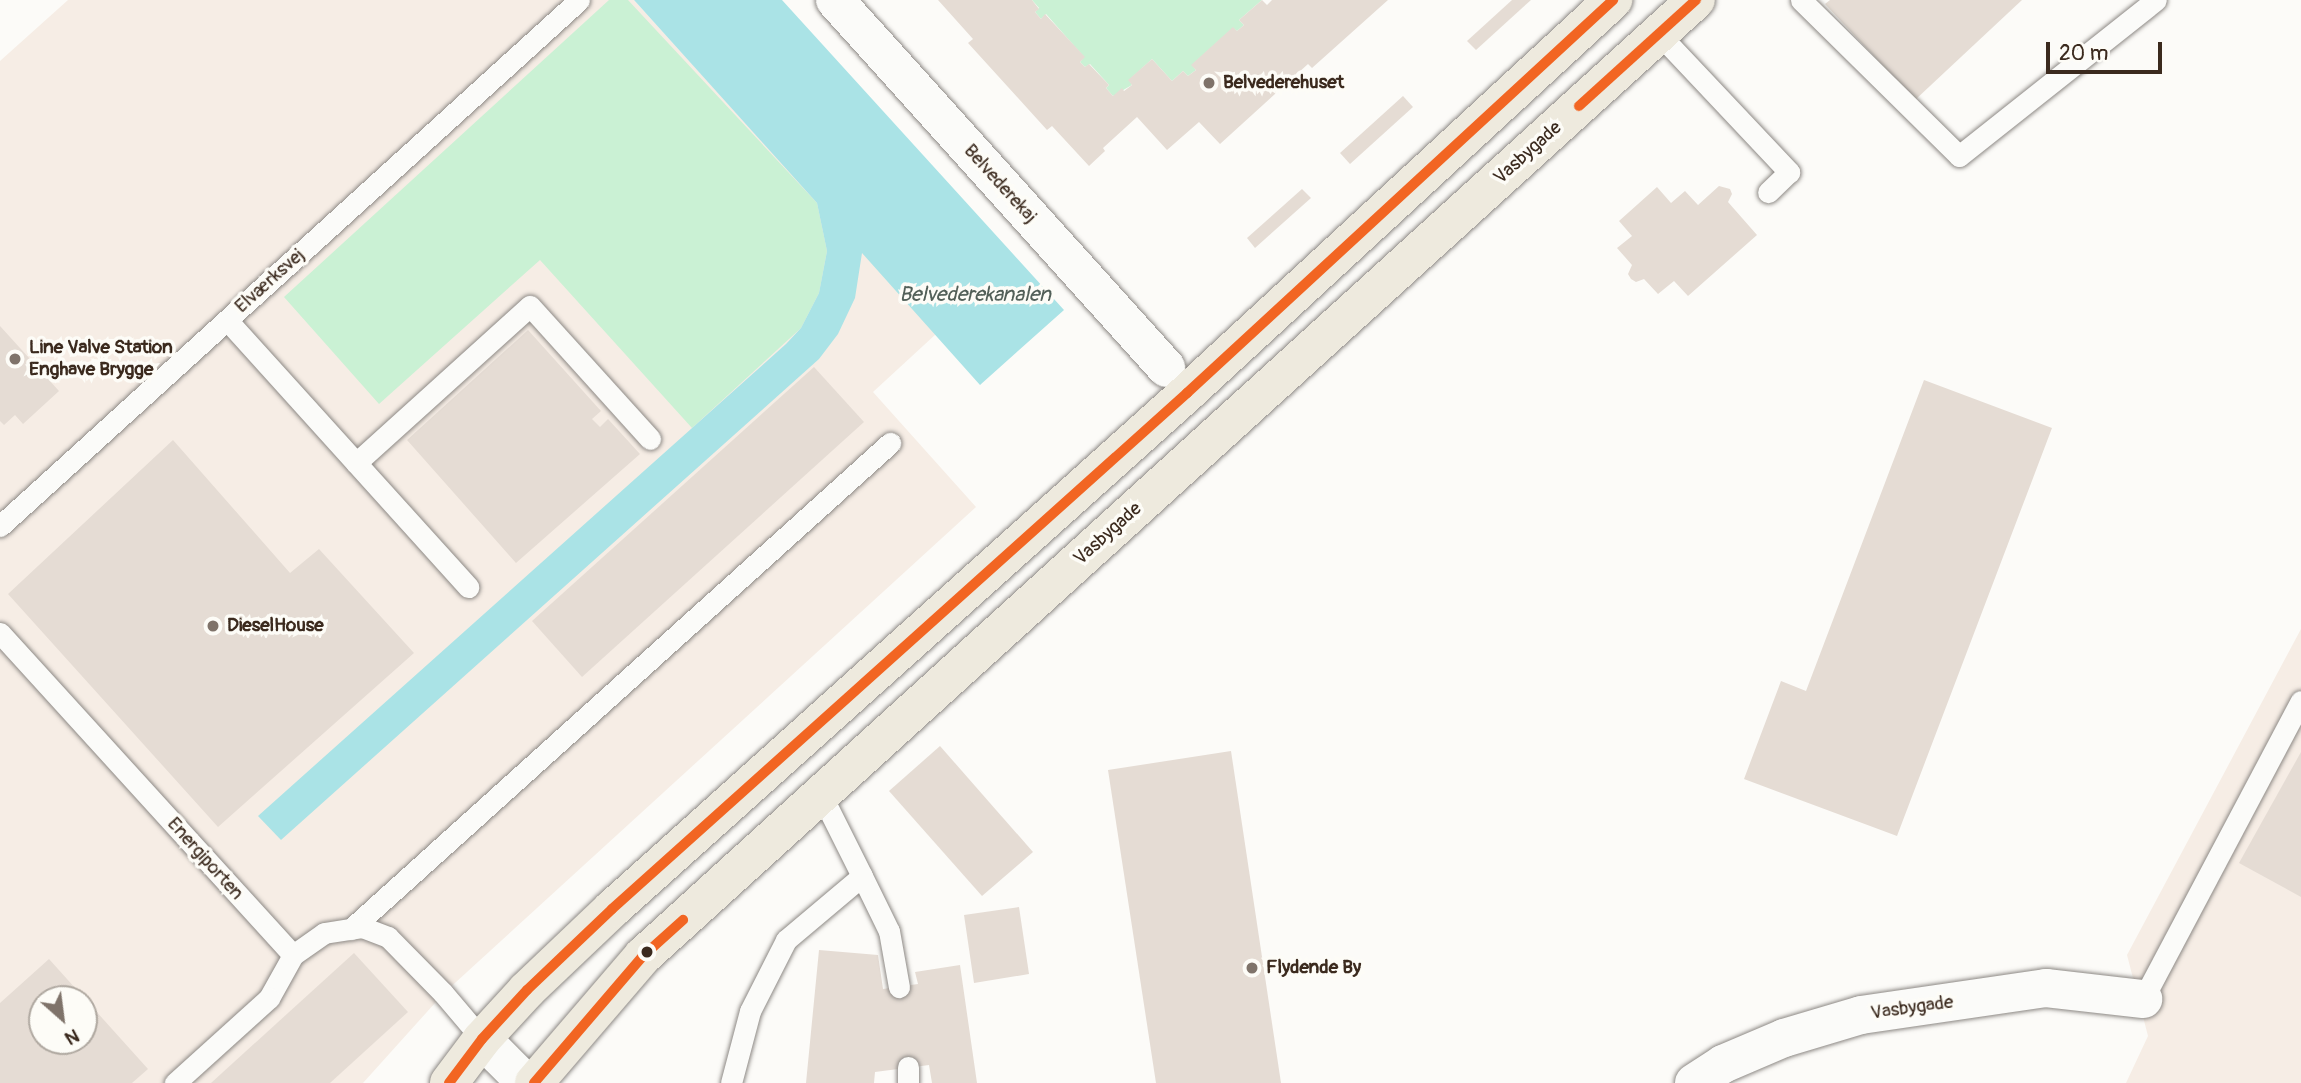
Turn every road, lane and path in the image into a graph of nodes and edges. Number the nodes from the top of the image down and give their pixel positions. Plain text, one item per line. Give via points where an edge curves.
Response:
1 (579, 0) edge
2 (835, 0) edge
3 (1613, 0) edge
4 (1696, 0) edge
5 (1801, 0) edge
6 (2156, 0) edge
7 (1659, 34) junction
8 (1768, 192) dead end
9 (227, 320) junction
10 (1176, 380) junction
11 (650, 439) dead end
12 (890, 443) dead end
13 (356, 463) junction
14 (0, 526) edge
15 (468, 587) dead end
16 (0, 633) edge
17 (2301, 701) edge
18 (821, 794) junction
19 (862, 876) junction
20 (351, 929) junction
21 (293, 955) junction
22 (899, 987) dead end
23 (2143, 999) joint
24 (482, 1039) junction
25 (175, 1083) edge
26 (449, 1083) edge
27 (526, 1083) edge
28 (534, 1083) edge
29 (731, 1083) edge
30 (1694, 1083) edge

1 - 9 lane, Elværksvej
2 - 10 street, Belvederekaj
3 - 10 main road
4 - 7 main road, Vasbygade
5 - 6 lane via 1959,156
7 - 8 lane via 1789,172
7 - 18 main road, Vasbygade
9 - 13 lane, Elværksvej
9 - 14 lane
10 - 24 main road via 612,909
11 - 13 lane via 530,306
12 - 20 lane
13 - 15 lane, Elværksvej
16 - 21 lane, Energiporten
17 - 23 lane
18 - 19 lane
18 - 28 main road, Vasbygade via 643,956
19 - 22 lane via 889,931
19 - 29 lane via 786,940 750,1012
20 - 21 lane via 324,933
20 - 24 lane via 362,927 388,937
21 - 25 lane via 269,998
23 - 30 street, Vasbygade via 2046,988 1861,1015 1784,1038 1723,1064
24 - 26 main road
24 - 27 street

